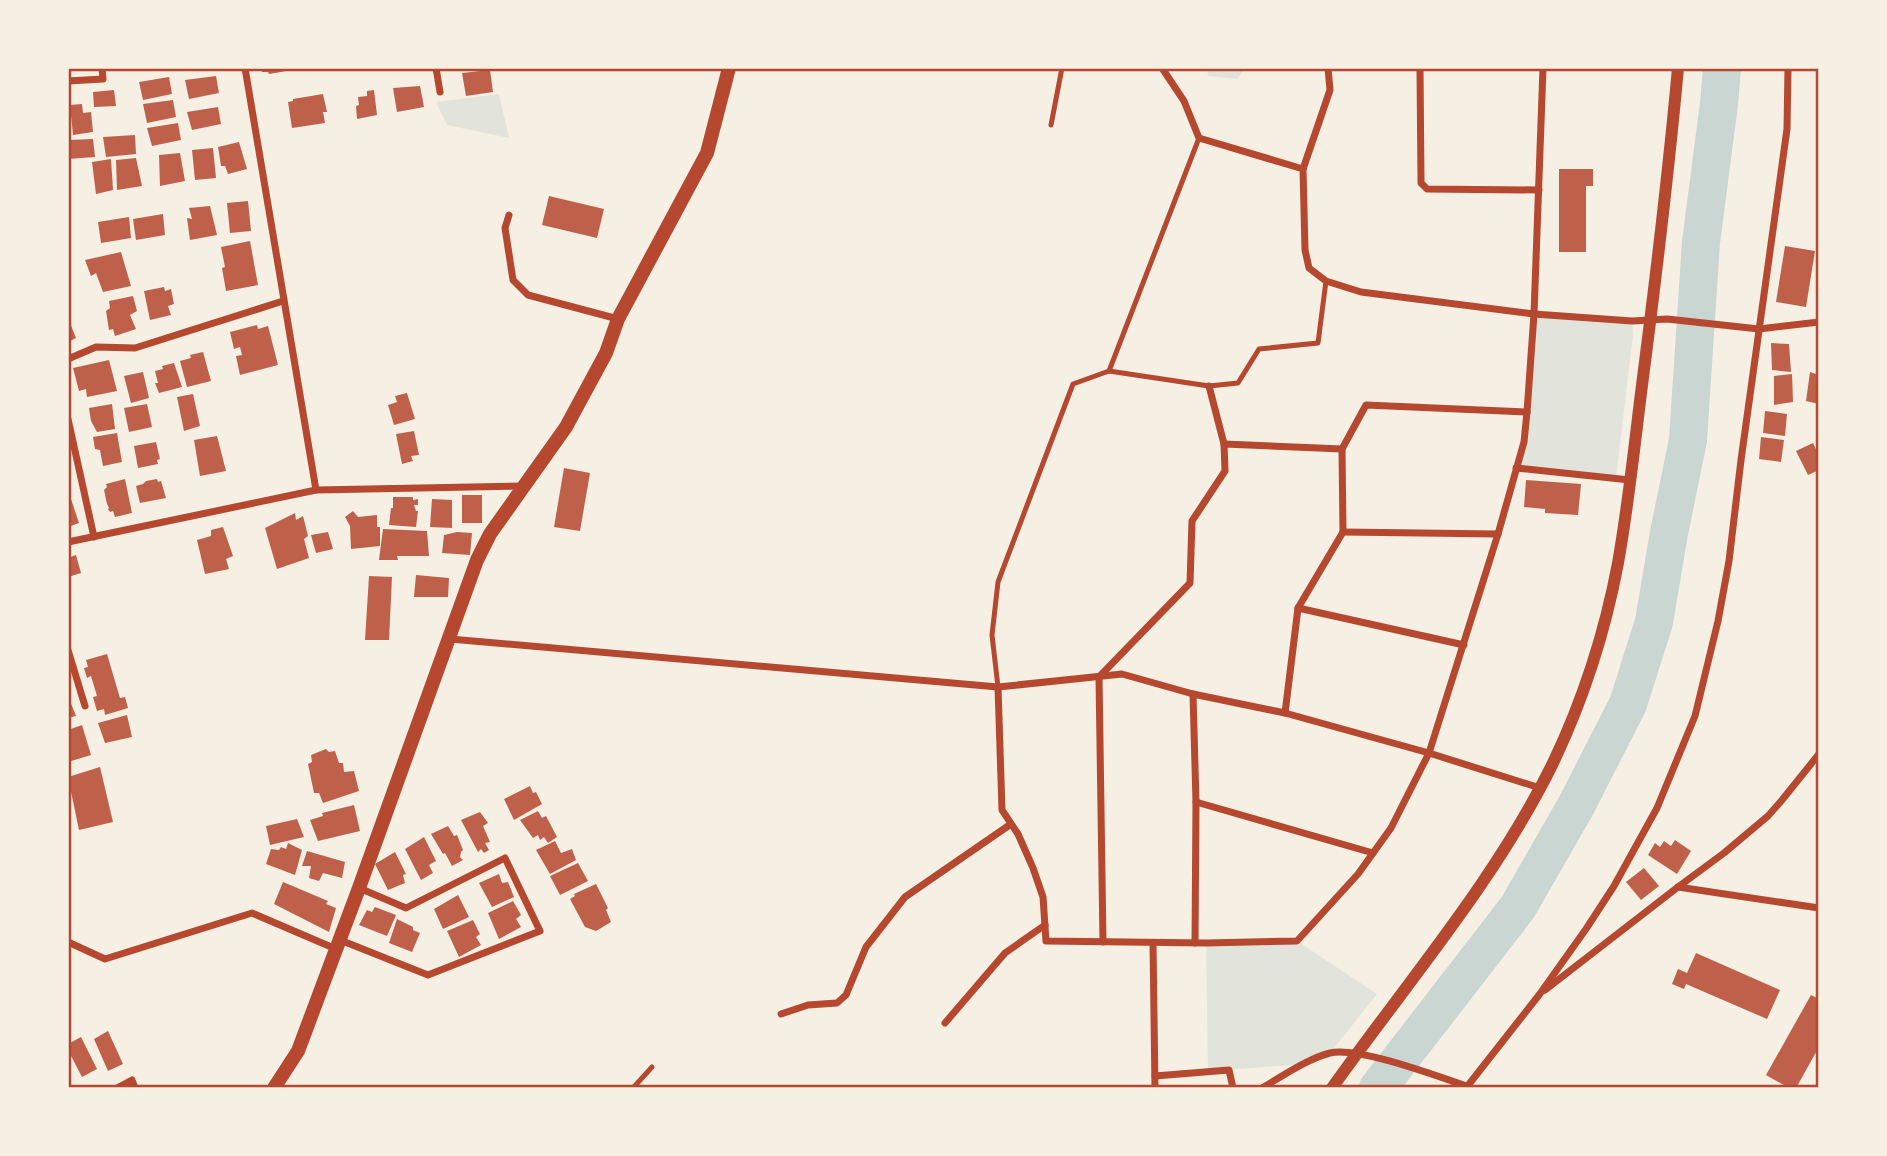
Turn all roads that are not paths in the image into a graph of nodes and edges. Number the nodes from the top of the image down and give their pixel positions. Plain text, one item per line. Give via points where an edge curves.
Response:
1 (102, 68) edge
2 (244, 68) edge
3 (436, 68) edge
4 (729, 68) edge
5 (1062, 68) edge
6 (1162, 68) edge
7 (1328, 68) edge
8 (1420, 68) edge
9 (1543, 68) edge
10 (1678, 68) edge
11 (1788, 68) edge
12 (68, 80) edge
13 (440, 92) dead end
14 (1051, 125) dead end
15 (1199, 138) junction
16 (1303, 169) junction
17 (1539, 190) junction
18 (509, 215) dead end
19 (1326, 281) junction
20 (283, 301) junction
21 (1534, 314) junction
22 (618, 319) junction
23 (1651, 320) junction
24 (1819, 322) edge
25 (1755, 329) junction
26 (68, 359) edge
27 (1109, 371) junction
28 (1209, 386) junction
29 (1527, 412) junction
30 (68, 419) edge
31 (1224, 444) junction
32 (1342, 449) junction
33 (1516, 468) junction
34 (1630, 481) junction
35 (523, 486) junction
36 (316, 490) junction
37 (1342, 532) junction
38 (1498, 534) junction
39 (94, 537) junction
40 (68, 542) edge
41 (1297, 608) junction
42 (449, 639) junction
43 (1464, 645) junction
44 (68, 650) edge
45 (71, 668) edge
46 (1099, 677) junction
47 (998, 687) junction
48 (1193, 694) junction
49 (85, 706) dead end
50 (1285, 713) junction
51 (1429, 753) junction
52 (1819, 754) edge
53 (1540, 788) junction
54 (1196, 802) junction
55 (1011, 824) junction
56 (1373, 853) junction
57 (1678, 887) junction
58 (359, 888) junction
59 (1819, 908) edge
60 (1045, 925) junction
61 (68, 942) edge
62 (1103, 942) junction
63 (1153, 943) junction
64 (1195, 943) junction
65 (338, 945) junction
66 (1539, 995) junction
67 (781, 1013) dead end
68 (945, 1023) dead end
69 (1356, 1054) junction
70 (652, 1067) dead end
71 (1154, 1076) junction
72 (1468, 1087) edge
73 (117, 1088) edge
74 (135, 1088) edge
75 (274, 1088) edge
76 (633, 1088) edge
77 (1155, 1088) edge
78 (1233, 1088) edge
79 (1262, 1088) edge
80 (1332, 1088) edge

1 - 12 street via 103,79
2 - 20 street
3 - 13 street
4 - 22 main road via 707,153
5 - 14 lane
6 - 15 street via 1184,101
7 - 16 street via 1330,90
8 - 17 street via 1421,183 1427,189
9 - 17 street
10 - 23 street
11 - 25 street via 1787,128
15 - 16 street
15 - 27 lane
16 - 19 street via 1305,250 1309,268
17 - 21 street
18 - 22 street via 505,228 513,280 528,295
19 - 21 street via 1361,292
19 - 28 lane via 1318,343 1259,349 1238,383
20 - 26 street via 135,348 96,346
20 - 36 street
21 - 23 street
21 - 29 street
22 - 35 main road via 606,353 566,427
23 - 25 street
23 - 34 street
24 - 25 street
25 - 66 street via 1729,561 1695,716 1628,862
27 - 28 lane
27 - 47 lane via 1073,384 998,582 992,635
28 - 31 street
29 - 32 street via 1366,405
29 - 33 street
30 - 39 street
31 - 32 street
31 - 46 street via 1225,471 1192,521 1190,583
32 - 37 street
33 - 34 street
33 - 38 street
34 - 53 street via 1604,626 1580,700
35 - 36 street
35 - 42 main road via 477,560
36 - 39 street
37 - 38 street
37 - 41 street
38 - 43 street
39 - 40 street
41 - 43 street
41 - 50 street
42 - 47 street
42 - 58 main road
43 - 51 street
44 - 45 street
45 - 49 street
46 - 47 street
46 - 48 street via 1122,674
46 - 62 street
47 - 55 street via 1002,810
48 - 50 street
48 - 54 street
50 - 51 street
51 - 53 street
51 - 56 street
52 - 57 street via 1768,816
53 - 69 street via 1485,880
54 - 56 street
54 - 64 street
55 - 60 street via 1033,867 1043,897
55 - 67 street via 905,897 866,947 846,995 837,1003
56 - 64 street via 1297,941
57 - 59 street
57 - 66 street
58 - 65 main road
58 - 65 street via 406,908 505,858 540,931 428,975
60 - 62 street via 1046,940
60 - 68 street via 1005,953
61 - 65 street via 105,959 253,913
62 - 63 street
63 - 64 street
63 - 71 street
65 - 75 main road via 298,1051
66 - 72 street
69 - 72 street
69 - 79 street via 1331,1052
69 - 80 street
70 - 76 lane
71 - 77 street
71 - 78 street via 1229,1070
73 - 74 street via 132,1080

